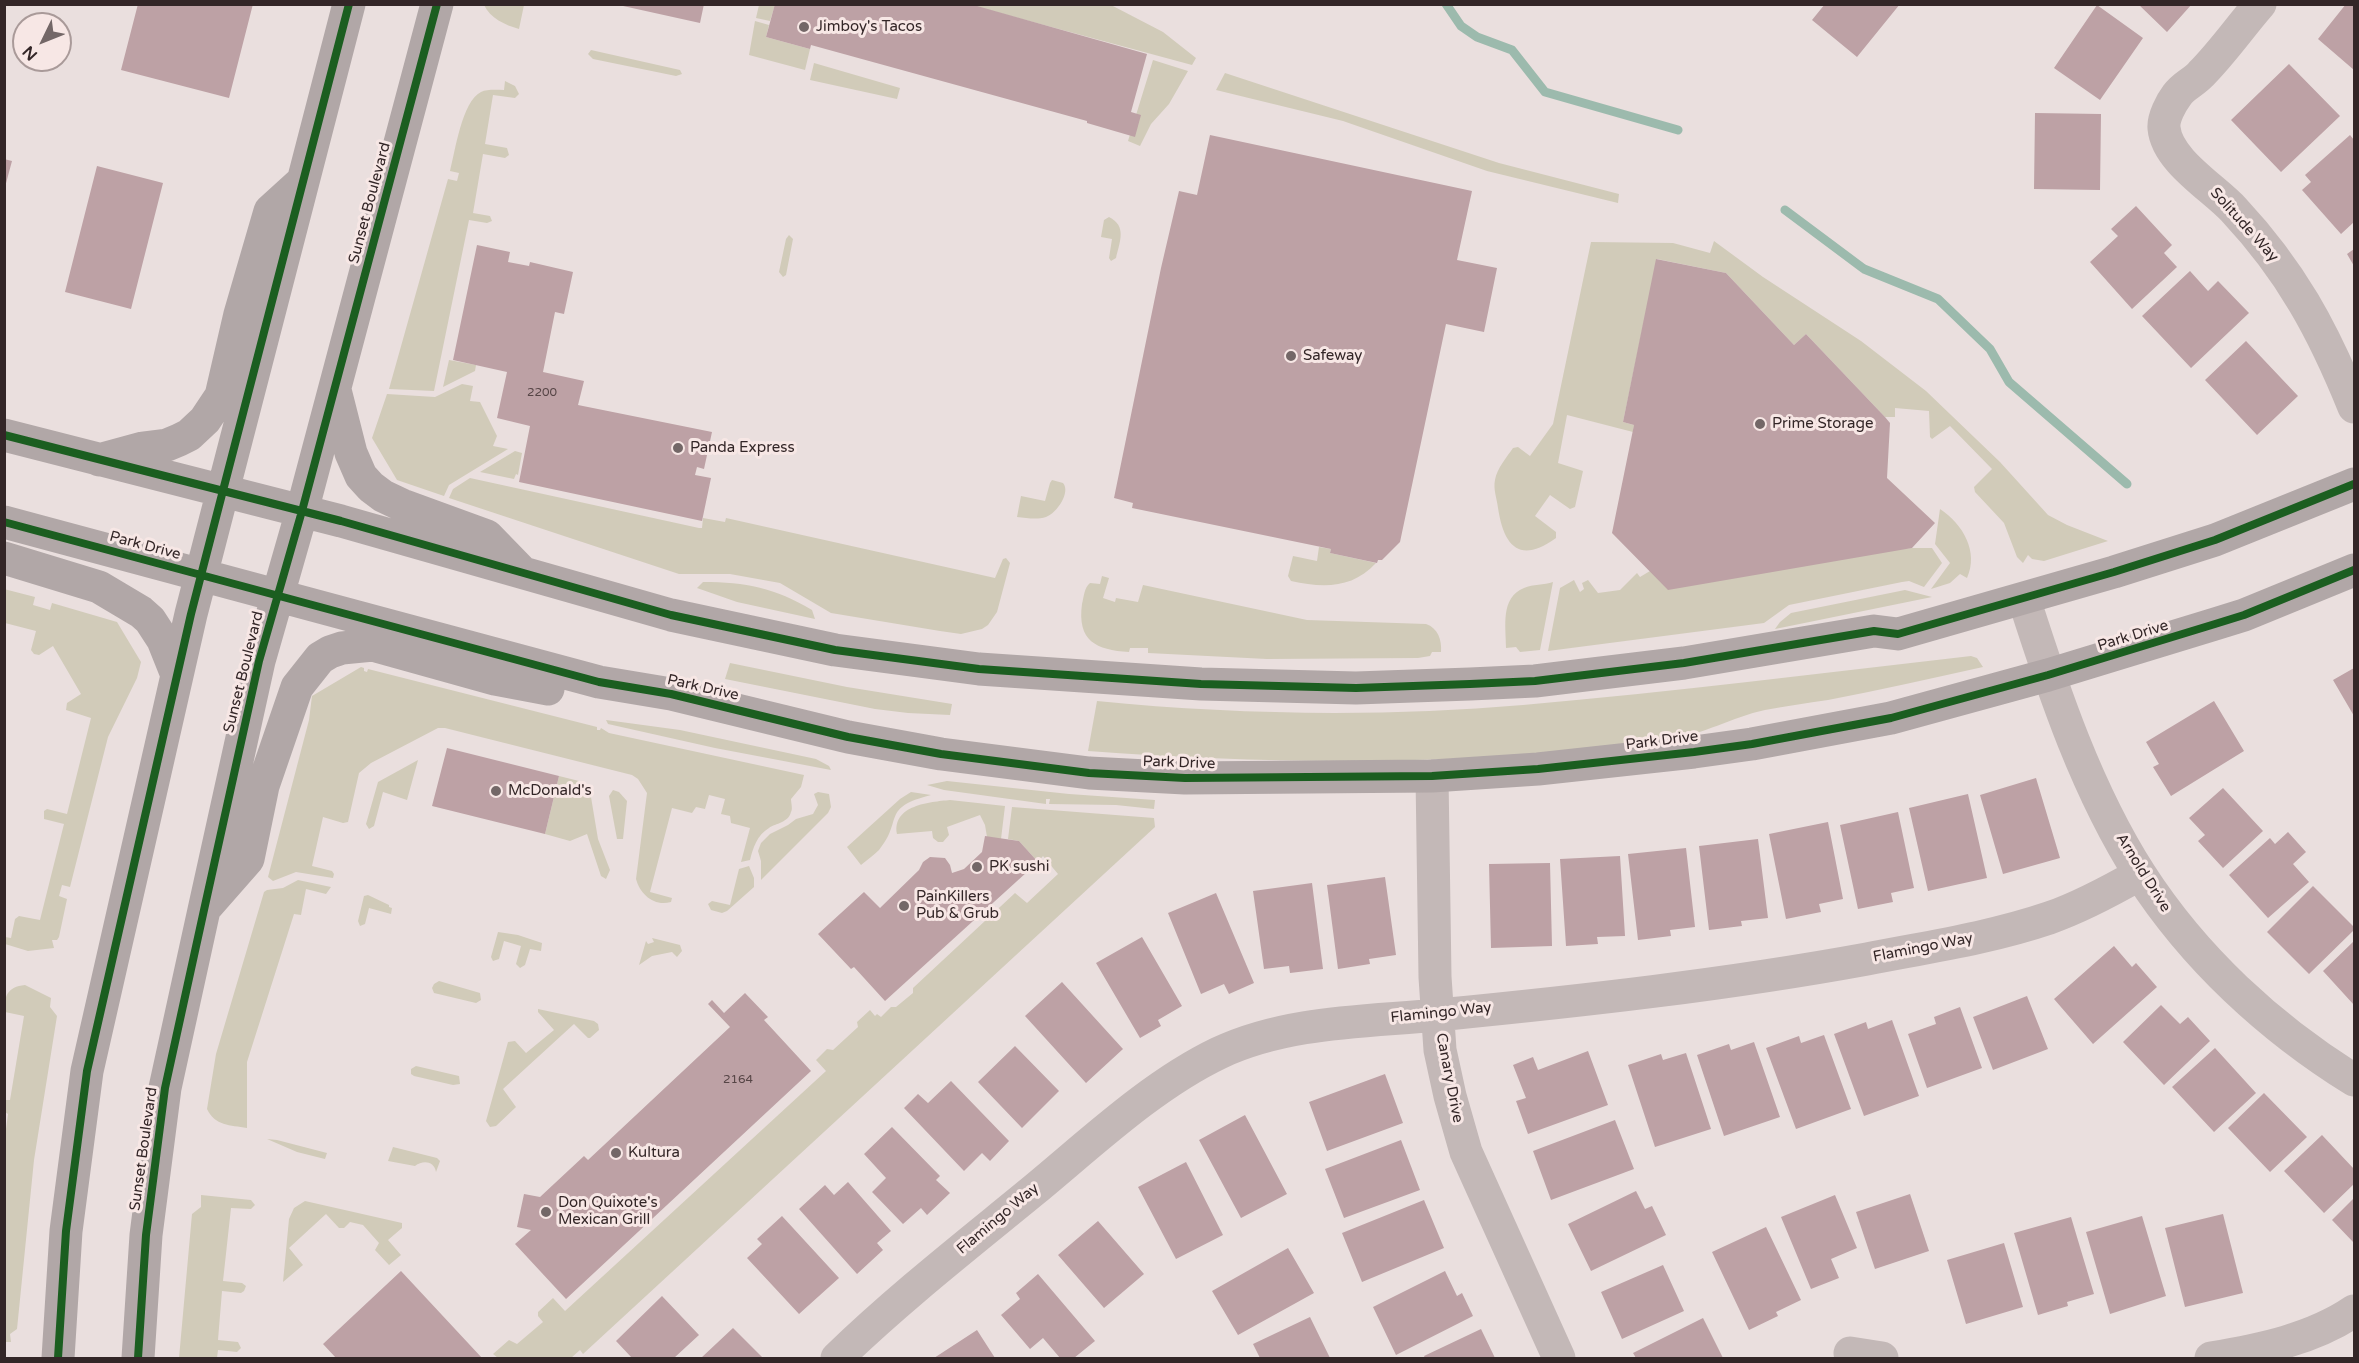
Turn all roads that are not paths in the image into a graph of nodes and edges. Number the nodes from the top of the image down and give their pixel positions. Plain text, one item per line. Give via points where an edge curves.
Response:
1 (349, 4) edge
2 (437, 4) edge
3 (2260, 4) edge
4 (303, 181) junction
5 (335, 387) junction
6 (2355, 406) edge
7 (4, 435) edge
8 (99, 460) junction
9 (2355, 484) edge
10 (223, 492) junction
11 (302, 511) junction
12 (4, 522) edge
13 (4, 558) edge
14 (2355, 570) edge
15 (523, 573) junction
16 (201, 575) junction
17 (277, 595) junction
18 (2024, 599) junction
19 (177, 675) junction
20 (2048, 675) junction
21 (599, 682) junction
22 (1432, 776) junction
23 (2140, 874) junction
24 (204, 910) junction
25 (1437, 1015) junction
26 (2355, 1080) edge
27 (2355, 1311) edge
28 (1850, 1353) dead end
29 (58, 1359) edge
30 (138, 1359) edge
31 (837, 1359) edge
32 (1559, 1359) edge
33 (1882, 1359) edge
34 (2211, 1359) edge

1 - 4 main road
2 - 5 main road, Sunset Boulevard
3 - 6 street, Solitude Way via 2200,75 2177,93 2164,128 2182,162 2221,195 2305,301
4 - 8 main road via 270,211 221,396 206,420 179,440
4 - 10 main road
5 - 11 main road, Sunset Boulevard
5 - 15 main road via 351,453 361,476 371,487 402,506 487,536
7 - 8 main road
8 - 10 main road
9 - 18 main road via 2214,540
10 - 11 main road
10 - 16 main road
11 - 15 main road
11 - 17 main road, Sunset Boulevard
12 - 16 main road, Park Drive
13 - 19 main road via 99,587 141,612 163,640
14 - 20 main road, Park Drive via 2244,615
15 - 18 main road via 671,615 835,650 979,669 1201,684 1356,688 1535,681 1684,663 1874,631 1898,634
16 - 17 main road, Park Drive
16 - 19 main road
17 - 21 main road, Park Drive
17 - 24 main road, Sunset Boulevard
18 - 20 street, Arnold Drive
19 - 29 main road via 87,1071 66,1231
20 - 22 main road, Park Drive via 1891,718 1752,744 1538,769
20 - 23 street, Arnold Drive via 2102,805
21 - 22 main road, Park Drive via 670,694 848,737 941,754 1089,773 1185,778
21 - 24 main road via 564,692 495,679 373,645 330,652 320,658 297,687 263,786 248,859
22 - 25 street, Canary Drive
23 - 25 street, Flamingo Way via 2053,917 1998,934 1797,972
23 - 26 street, Arnold Drive via 2173,921 2215,969 2311,1053
24 - 30 main road, Sunset Boulevard via 165,1088 146,1235
25 - 31 street, Flamingo Way via 1287,1030 1220,1052 1172,1081 1109,1128 874,1322
25 - 32 street, Canary Drive via 1440,1050 1466,1152
27 - 34 street via 2301,1336 2255,1351
28 - 33 street

